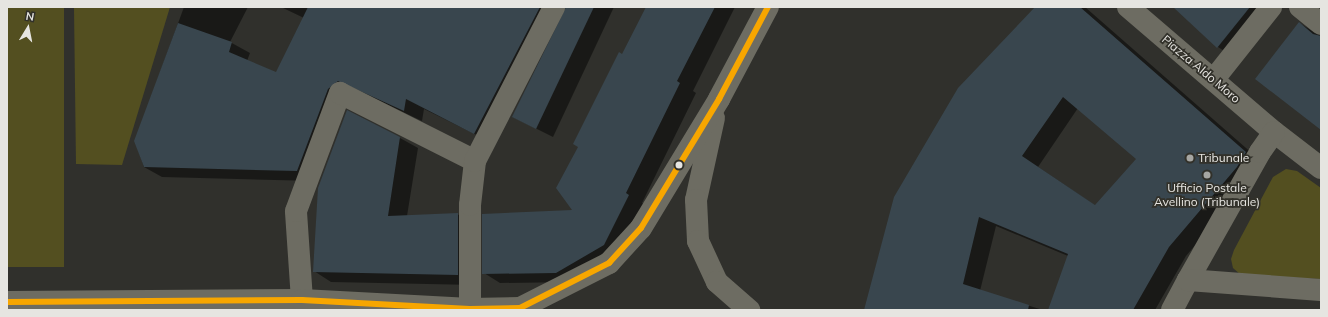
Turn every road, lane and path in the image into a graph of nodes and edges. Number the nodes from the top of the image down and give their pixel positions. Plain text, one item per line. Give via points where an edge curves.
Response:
1 (554, 7) edge
2 (768, 7) edge
3 (1128, 7) edge
4 (1271, 7) edge
5 (1300, 7) edge
6 (1321, 24) edge
7 (1214, 79) junction
8 (719, 99) junction
9 (1274, 132) junction
10 (475, 161) junction
11 (1321, 168) edge
12 (1188, 280) junction
13 (1321, 290) edge
14 (302, 300) junction
15 (7, 302) edge
16 (520, 308) junction
17 (470, 309) edge
18 (551, 310) edge
19 (749, 310) edge
20 (1172, 310) edge

1 - 10 street
2 - 8 street
3 - 7 street, Piazza Aldo Moro
4 - 7 street
5 - 6 street
7 - 9 street, Piazza Aldo Moro
8 - 16 street via 641,228 610,263
8 - 19 street via 696,200 698,241 717,282
9 - 11 street, Piazza Aldo Moro
9 - 12 street via 1260,152
10 - 14 street via 340,93 296,211
10 - 17 street via 470,205
12 - 13 street
12 - 20 street
14 - 15 street
14 - 17 street
16 - 17 street
16 - 18 street

